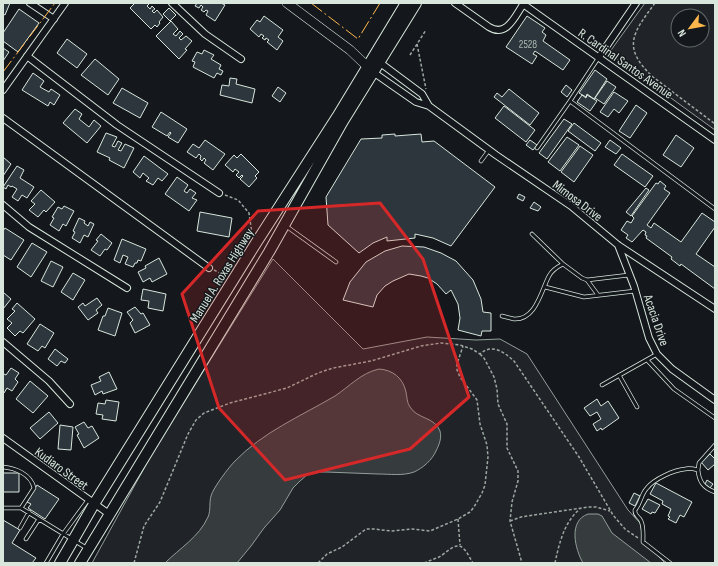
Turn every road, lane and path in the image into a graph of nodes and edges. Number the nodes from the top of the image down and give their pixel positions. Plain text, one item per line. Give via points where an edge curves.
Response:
1 (30, 3) edge
2 (65, 3) edge
3 (172, 3) edge
4 (287, 3) edge
5 (406, 3) edge
6 (416, 3) edge
7 (455, 3) edge
8 (636, 3) edge
9 (655, 3) edge
10 (523, 4) edge
11 (54, 20) junction
12 (426, 30) dead end
13 (417, 44) junction
14 (410, 55) dead end
15 (27, 56) junction
16 (600, 57) junction
17 (360, 58) junction
18 (241, 59) dead end
19 (376, 60) junction
20 (370, 69) junction
21 (3, 90) edge
22 (423, 96) junction
23 (570, 101) junction
24 (429, 106) junction
25 (3, 118) edge
26 (715, 124) edge
27 (715, 140) edge
28 (537, 148) dead end
29 (488, 150) junction
30 (481, 161) dead end
31 (219, 193) joint
32 (3, 205) edge
33 (715, 208) edge
34 (284, 225) junction
35 (532, 234) dead end
36 (256, 243) junction
37 (618, 245) junction
38 (336, 262) dead end
39 (563, 264) junction
40 (209, 268) joint
41 (630, 275) junction
42 (233, 280) junction
43 (587, 280) junction
44 (545, 287) junction
45 (127, 288) dead end
46 (635, 291) junction
47 (598, 295) junction
48 (715, 309) edge
49 (502, 316) dead end
50 (3, 342) edge
51 (463, 346) junction
52 (480, 354) junction
53 (657, 354) junction
54 (646, 360) junction
55 (619, 375) junction
56 (602, 385) dead end
57 (715, 400) edge
58 (70, 404) dead end
59 (637, 408) dead end
60 (715, 418) edge
61 (3, 438) edge
62 (715, 445) edge
63 (3, 467) edge
64 (698, 470) junction
65 (715, 492) edge
66 (91, 502) junction
67 (3, 508) edge
68 (21, 508) junction
69 (581, 508) junction
70 (610, 511) junction
71 (29, 512) junction
72 (109, 514) junction
73 (39, 519) junction
74 (458, 519) junction
75 (510, 521) junction
76 (20, 528) dead end
77 (63, 534) junction
78 (26, 540) dead end
79 (74, 540) junction
80 (643, 542) junction
81 (460, 546) junction
82 (88, 549) junction
83 (46, 563) edge
84 (60, 563) edge
85 (80, 563) edge
86 (134, 563) edge
87 (318, 563) edge
88 (424, 563) edge
89 (473, 563) edge
90 (522, 563) edge
91 (555, 563) edge
92 (670, 563) edge

1 - 11 street
2 - 11 street
3 - 18 street via 205,34
4 - 17 street
5 - 19 main road, Manuel A. Roxas Highway
6 - 19 main road, Manuel A. Roxas Highway
7 - 10 street via 489,27 500,31 505,29
8 - 16 street
9 - 26 path via 633,37 633,47 638,58 653,77
10 - 16 street, R. Cardinal Santos Avenue
11 - 15 street
12 - 13 path
13 - 14 path
13 - 22 path via 426,89
15 - 21 street
15 - 31 street via 117,125
16 - 23 lane
16 - 27 street, R. Cardinal Santos Avenue
17 - 19 street
17 - 20 street
19 - 20 main road, Manuel A. Roxas Highway
19 - 22 street, Mimosa Drive
20 - 24 street, Mimosa Drive via 416,102
20 - 34 main road, Manuel A. Roxas Highway
20 - 36 main road, Manuel A. Roxas Highway via 336,117
22 - 24 street, Mimosa Drive
23 - 28 lane
23 - 33 lane
24 - 29 street, Mimosa Drive
25 - 40 street
29 - 30 lane
29 - 37 street, Mimosa Drive via 571,206
31 - 36 path via 238,200 249,213 251,233
32 - 45 street via 29,227
34 - 38 lane
34 - 72 main road, Manuel A. Roxas Highway
35 - 39 lane
36 - 42 main road, Manuel A. Roxas Highway
37 - 41 street, Acacia Drive
37 - 48 street, Mimosa Drive
39 - 43 lane
39 - 44 lane via 554,269
40 - 42 path
41 - 43 lane
41 - 46 street, Acacia Drive
42 - 66 main road, Manuel A. Roxas Highway
43 - 47 lane
44 - 47 lane via 584,297
44 - 49 lane via 529,313 515,319
46 - 47 lane
46 - 53 street, Acacia Drive via 649,338
50 - 58 street
51 - 52 path
51 - 74 path via 457,370 477,400 480,424 488,451 488,466 485,485 478,501 470,512
51 - 86 path via 441,343 421,346 371,362 333,368 287,388 230,403 199,416 188,434 160,502 144,526
52 - 70 path via 493,349 506,354 514,361 579,457
52 - 75 path via 494,377 498,404 507,424 507,448 518,471
53 - 54 lane
53 - 57 street, Acacia Drive via 672,369
54 - 55 lane
54 - 60 lane via 674,390
55 - 56 lane
55 - 59 lane
61 - 66 street, Kudiaro Street
62 - 64 lane via 699,463
63 - 68 lane via 25,474 33,484 34,488
64 - 65 lane via 703,485
64 - 80 lane via 686,468 673,472 646,488 634,512 641,521
66 - 72 street, Kudiaro Street
66 - 77 lane
66 - 79 main road, Manuel A. Roxas Highway
67 - 68 lane
68 - 71 lane
69 - 70 path via 596,507
69 - 75 path via 520,517
69 - 91 path via 566,526
70 - 80 path via 625,529
71 - 73 lane
71 - 76 lane
72 - 82 main road, Manuel A. Roxas Highway
73 - 77 lane
73 - 78 lane
74 - 81 path
74 - 87 path via 430,531 366,529 342,547 327,554
75 - 90 path
77 - 79 lane
77 - 83 lane
79 - 82 lane
79 - 84 main road, Manuel A. Roxas Highway
80 - 92 lane
81 - 88 path via 453,547
81 - 89 path
82 - 85 main road, Manuel A. Roxas Highway

